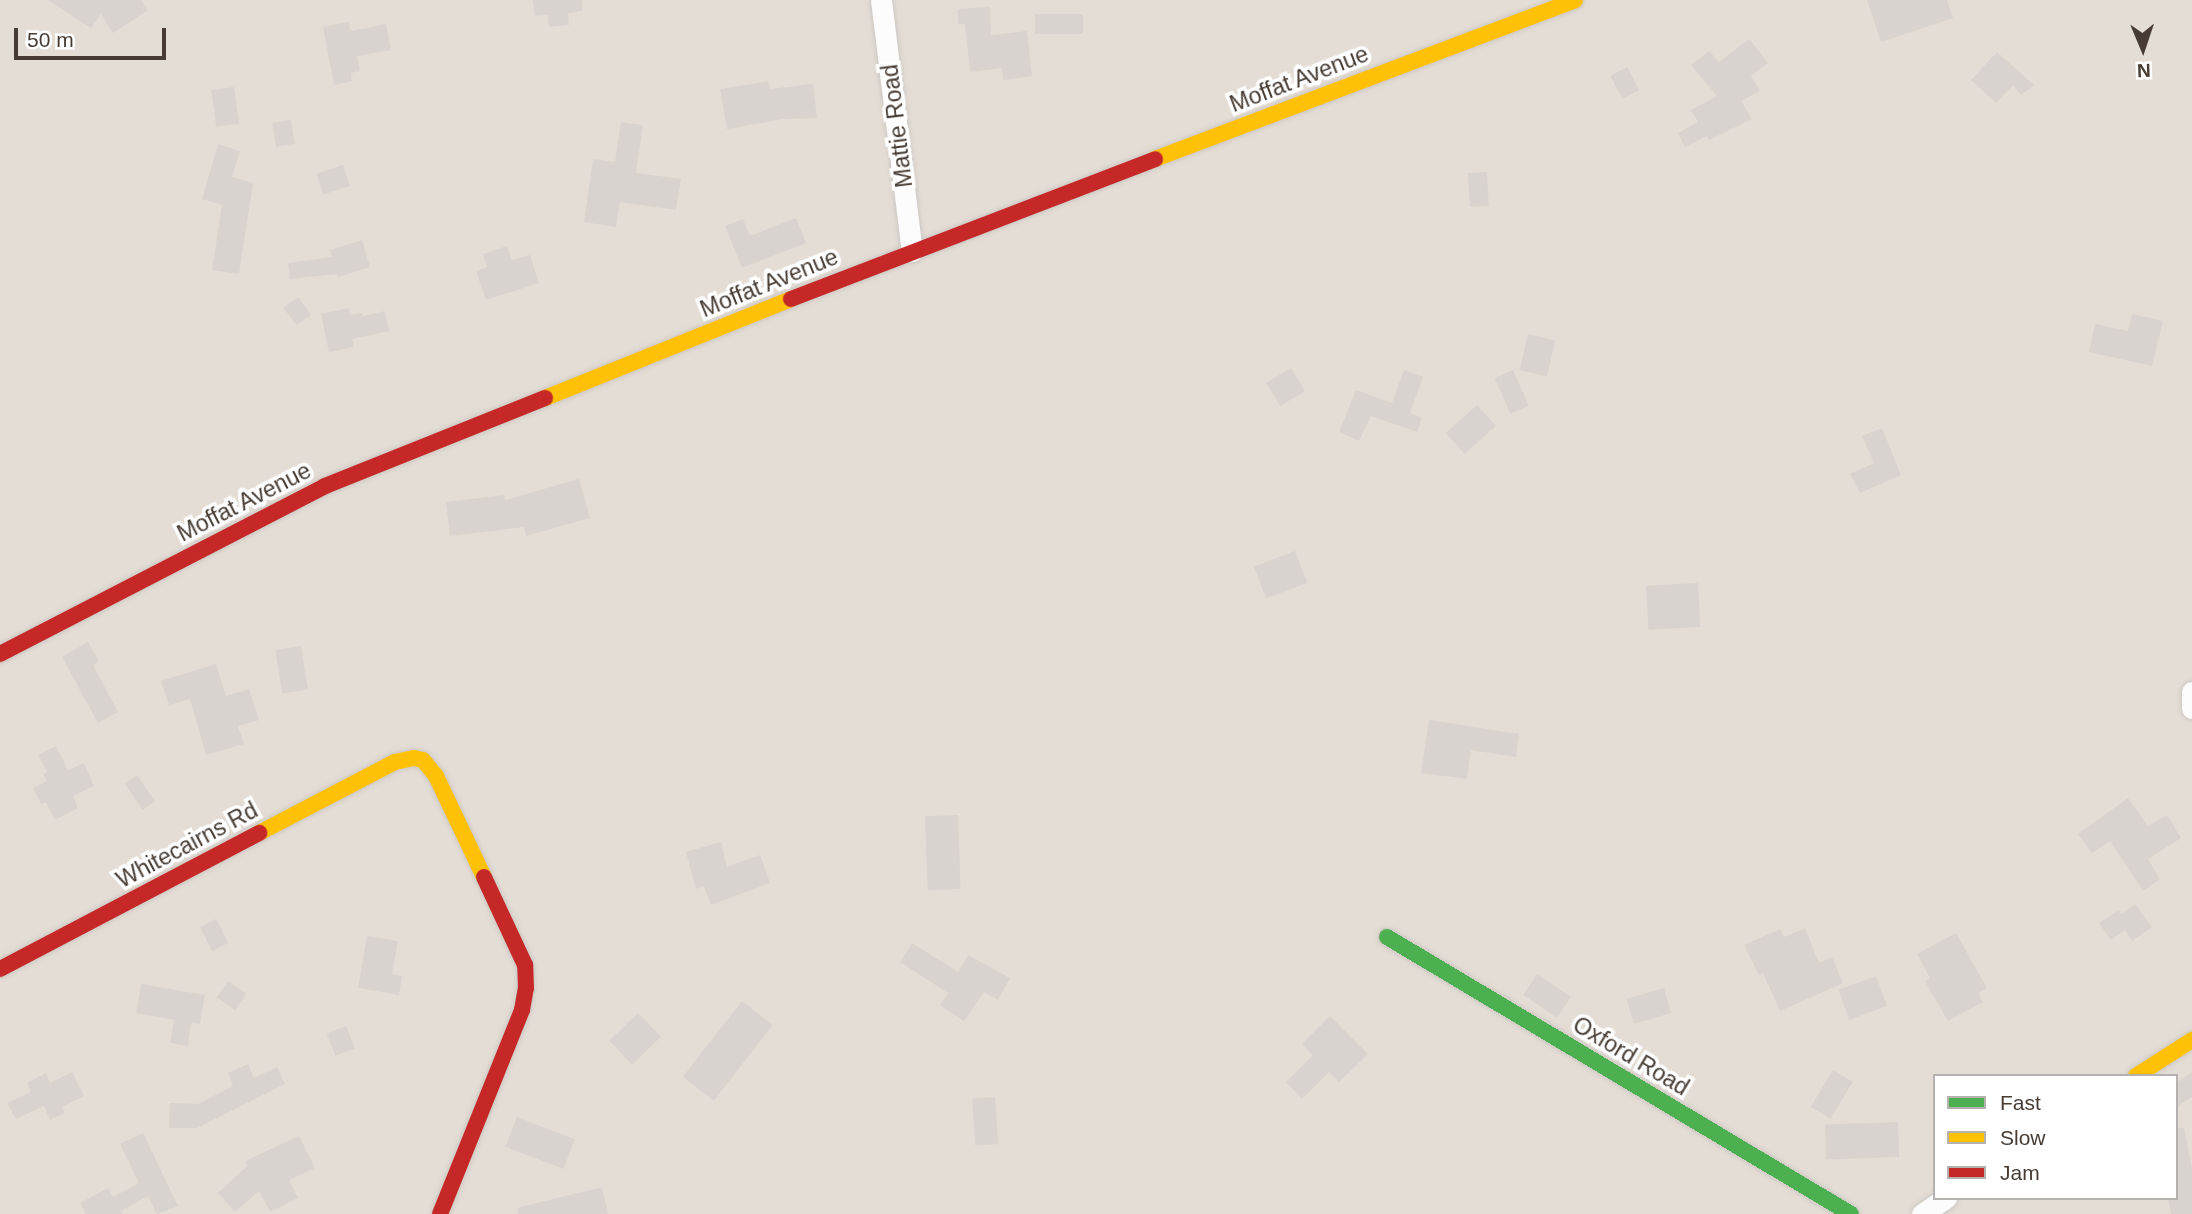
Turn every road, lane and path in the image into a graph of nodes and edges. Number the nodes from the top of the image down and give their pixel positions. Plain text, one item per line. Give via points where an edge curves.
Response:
1 (881, 0) edge
2 (1576, 0) edge
3 (912, 251) junction
4 (0, 654) edge
5 (2192, 692) edge
6 (2192, 708) edge
7 (1387, 937) dead end
8 (0, 969) edge
9 (2192, 1040) edge
10 (2139, 1074) edge
11 (1943, 1200) edge
12 (440, 1214) edge
13 (1852, 1214) edge
14 (1922, 1214) edge

1 - 3 street, Mattie Road
2 - 3 street, Moffat Avenue
3 - 4 street, Moffat Avenue via 325,486
5 - 6 street
7 - 13 street, Oxford Road
8 - 12 street, Whitecairns Rd via 395,761 414,758 430,766 525,965 526,988 522,1010
9 - 10 street
11 - 14 street

